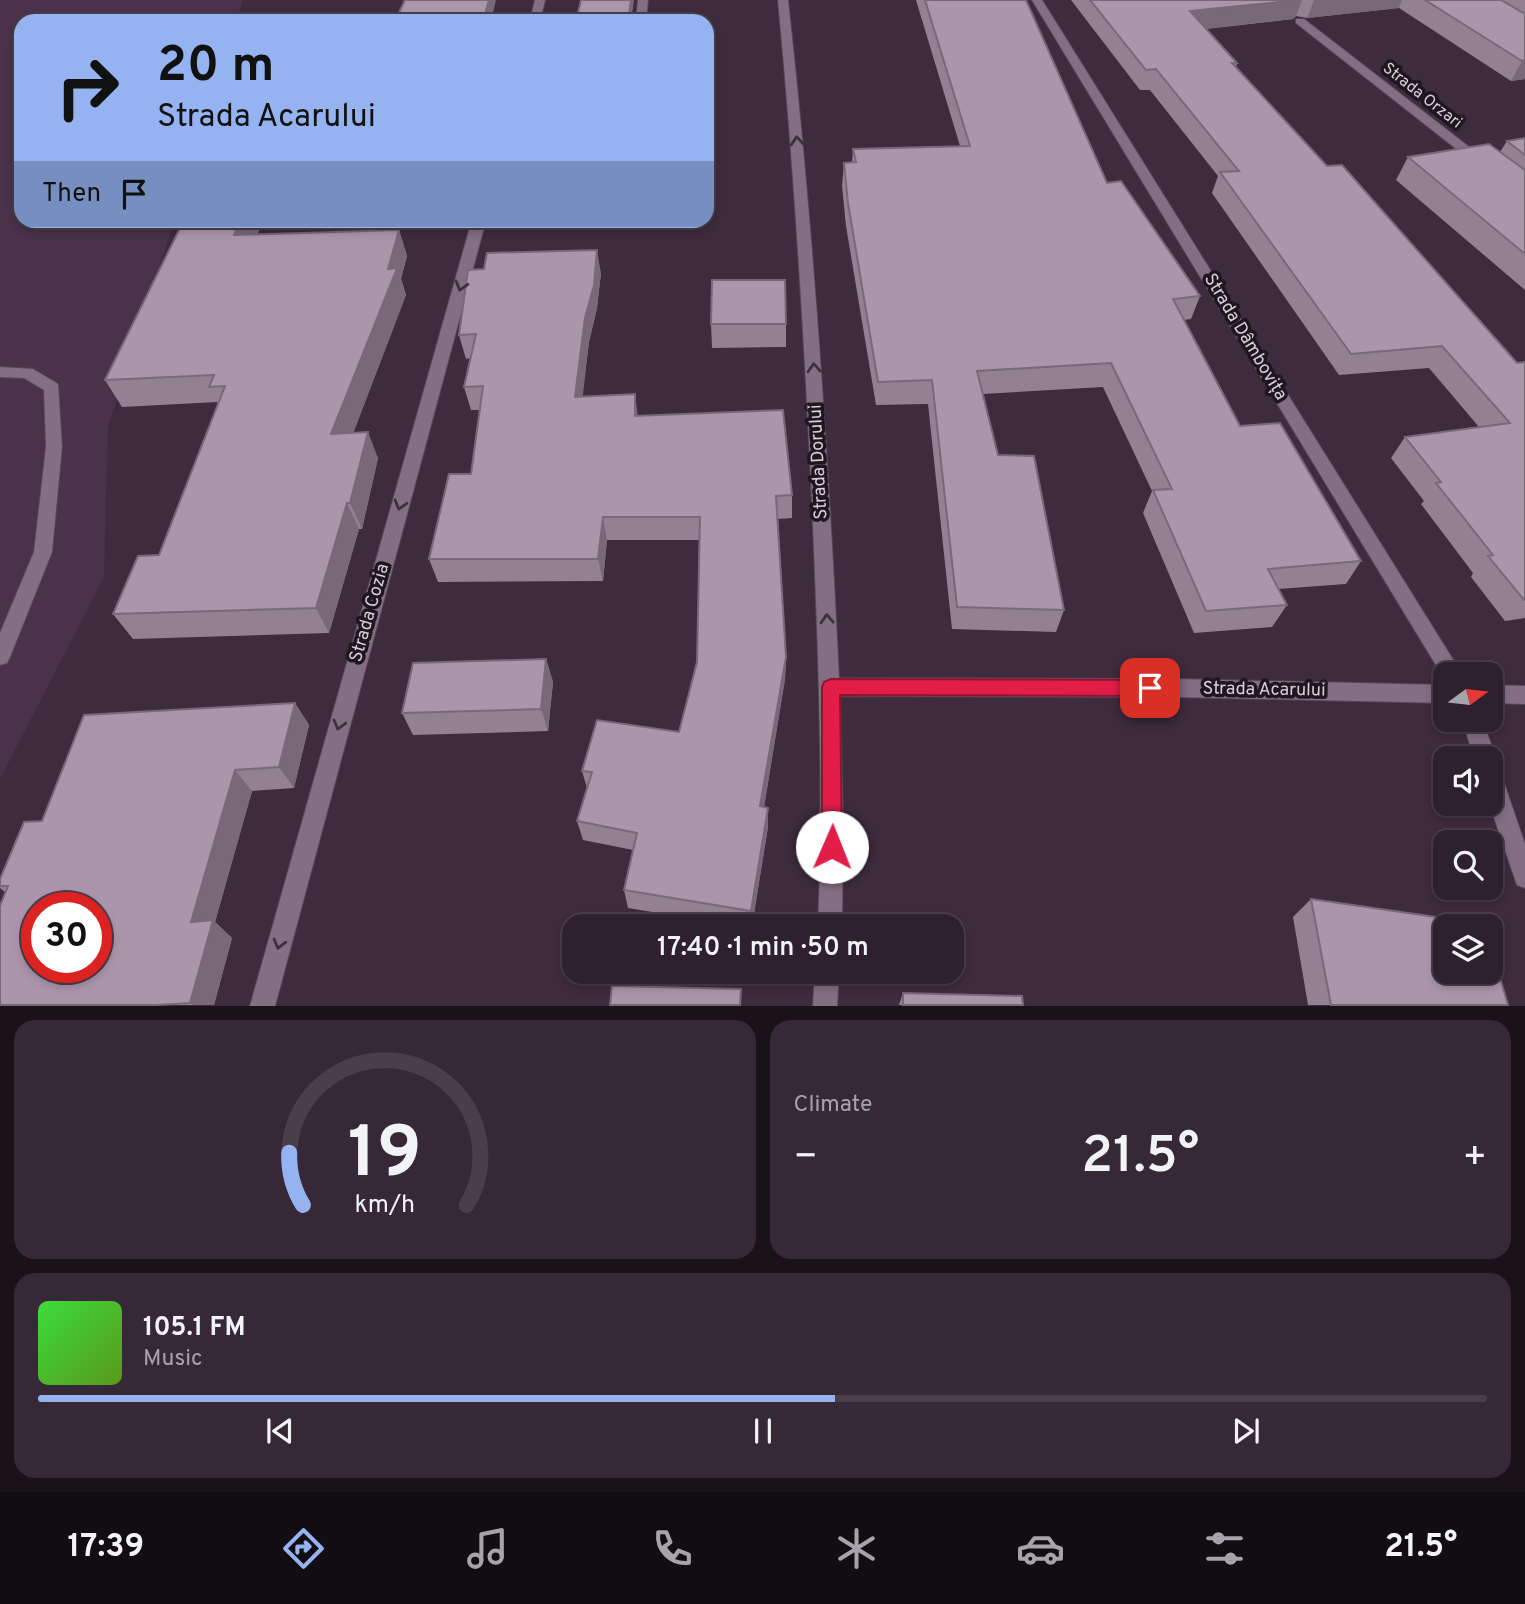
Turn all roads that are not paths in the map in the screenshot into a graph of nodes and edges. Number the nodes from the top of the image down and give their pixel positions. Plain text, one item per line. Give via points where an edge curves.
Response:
1 (783, 0) edge
2 (1038, 0) edge
3 (1300, 21) edge
4 (1493, 172) edge
5 (477, 228) edge
6 (0, 372) edge
7 (0, 657) edge
8 (1444, 662) edge
9 (831, 687) junction
10 (1433, 694) edge
11 (1503, 694) edge
12 (1525, 695) edge
13 (1503, 812) edge
14 (1525, 877) edge
15 (830, 914) edge
16 (826, 984) edge
17 (262, 1006) edge
18 (825, 1006) edge

9 -> 1 street, Strada Dorului via 812,324
2 - 8 street, Strada Dâmbovița
3 - 4 street, Strada Orzari
5 -> 17 street, Strada Cozia
6 - 7 street via 27,373 52,388 54,447 43,552
9 - 10 street, Strada Acarului
9 - 15 street, Strada Dorului
11 - 12 street
13 - 14 street
16 - 18 street

